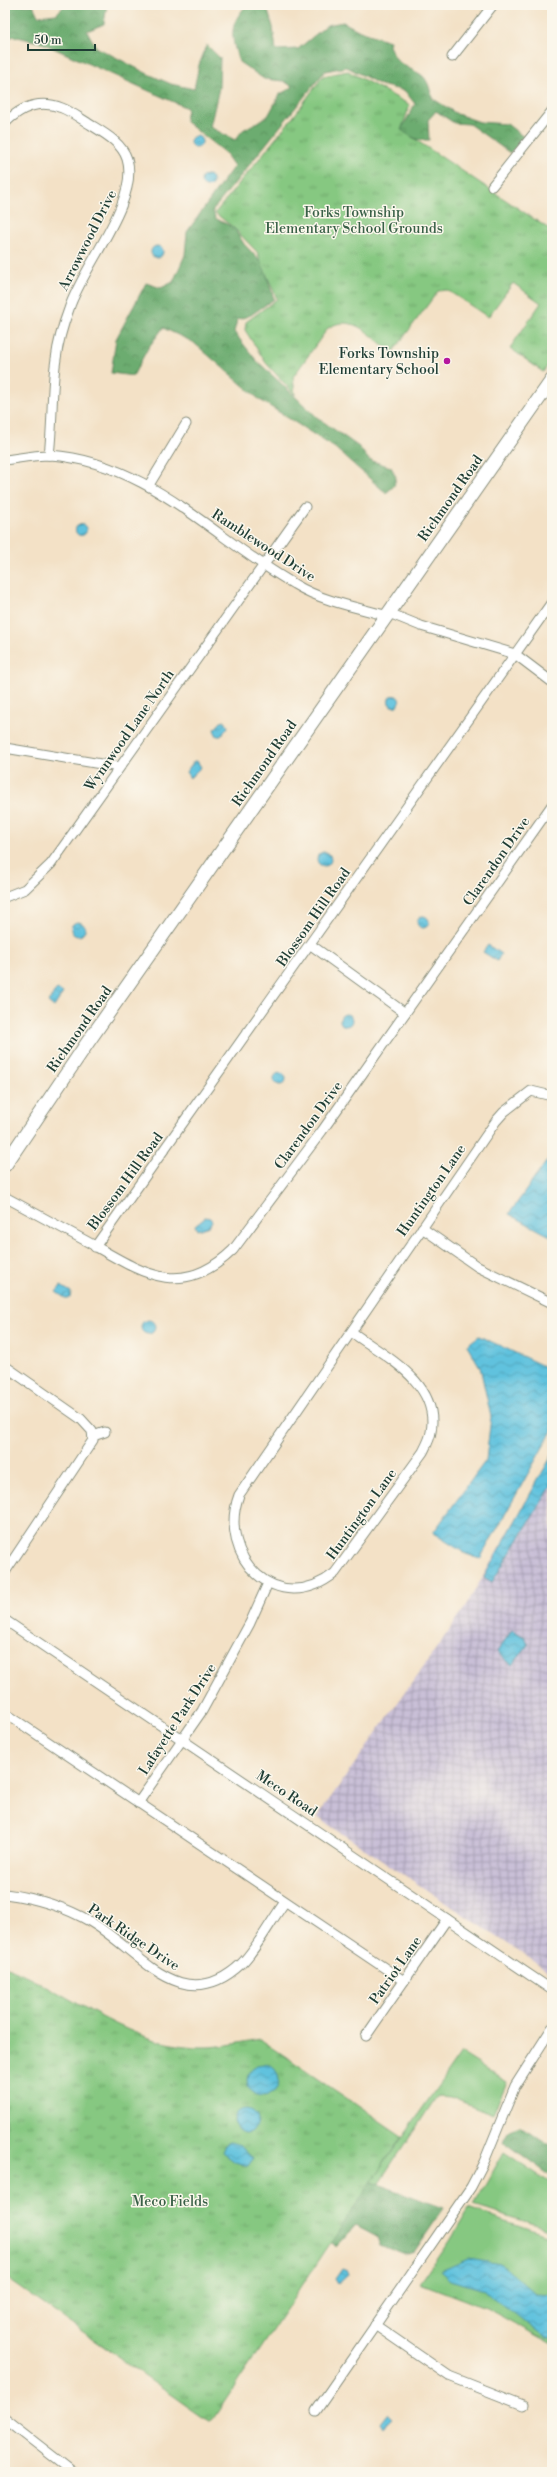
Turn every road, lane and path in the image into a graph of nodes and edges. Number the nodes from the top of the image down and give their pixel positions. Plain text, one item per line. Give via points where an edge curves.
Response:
1 (493, 5) edge
2 (452, 57) dead end
3 (552, 111) edge
4 (5, 124) edge
5 (492, 186) dead end
6 (552, 380) edge
7 (186, 424) dead end
8 (49, 455) junction
9 (5, 460) edge
10 (149, 485) junction
11 (305, 507) dead end
12 (264, 565) junction
13 (552, 602) edge
14 (389, 613) junction
15 (515, 654) junction
16 (552, 682) edge
17 (5, 748) edge
18 (119, 767) junction
19 (552, 805) edge
20 (5, 897) edge
21 (311, 945) junction
22 (406, 1013) junction
23 (552, 1096) edge
24 (5, 1165) edge
25 (5, 1197) edge
26 (422, 1228) junction
27 (95, 1247) junction
28 (552, 1303) edge
29 (353, 1332) junction
30 (5, 1366) edge
31 (105, 1432) dead end
32 (93, 1436) junction
33 (5, 1572) edge
34 (268, 1583) junction
35 (5, 1620) edge
36 (5, 1713) edge
37 (182, 1739) junction
38 (138, 1803) junction
39 (5, 1894) edge
40 (284, 1902) junction
41 (447, 1919) junction
42 (404, 1981) junction
43 (552, 1990) edge
44 (552, 2028) edge
45 (366, 2036) dead end
46 (375, 2326) junction
47 (523, 2405) dead end
48 (316, 2411) dead end
49 (5, 2419) edge
50 (73, 2472) edge

1 - 2 street
3 - 5 street
4 - 8 street, Arrowwood Drive via 15,113 31,106 43,103 64,109 112,138 123,152 129,172 127,194 83,277 69,307 60,337 56,358
6 - 14 street, Richmond Road
7 - 10 street
8 - 9 street, Ramblewood Drive
8 - 10 street, Ramblewood Drive via 92,462 133,476
10 - 12 street, Ramblewood Drive
11 - 12 street, Wynnwood Lane North
12 - 14 street, Ramblewood Drive via 310,593 350,606 386,615
12 - 18 street, Wynnwood Lane North
13 - 15 street, Blossom Hill Road
14 - 15 street, Ramblewood Drive via 421,626
14 - 24 street, Richmond Road
15 - 16 street, Ramblewood Drive
15 - 21 street, Blossom Hill Road
17 - 18 street
18 - 20 street, Wynnwood Lane North via 42,875 25,889
19 - 22 street, Clarendon Drive
21 - 22 street
21 - 27 street, Blossom Hill Road
22 - 27 street, Clarendon Drive via 322,1131 233,1250 219,1264 193,1275 148,1275
23 - 26 street, Huntington Lane via 532,1091 504,1112
25 - 27 street, Clarendon Drive
26 - 28 street via 478,1267
26 - 29 street, Huntington Lane
29 - 34 street, Huntington Lane via 239,1495 235,1505 235,1542 254,1572
29 - 34 street, Huntington Lane via 420,1384 432,1414 431,1433 424,1452 335,1573 315,1585 302,1588 278,1587
30 - 32 street via 81,1419 92,1431
31 - 32 street
32 - 33 street via 87,1451
34 - 37 street, Lafayette Park Drive via 226,1671
35 - 37 street, Meco Road
36 - 38 street
37 - 38 street, Lafayette Park Drive
37 - 41 street, Meco Road
38 - 40 street
39 - 40 street, Park Ridge Drive via 46,1902 68,1910 92,1923 160,1974 191,1986 208,1984 225,1976 242,1963
40 - 42 street
41 - 42 street, Patriot Lane
41 - 43 street, Meco Road
42 - 45 street, Patriot Lane
44 - 46 street via 515,2086 471,2187
46 - 47 street via 449,2376
46 - 48 street
49 - 50 street

